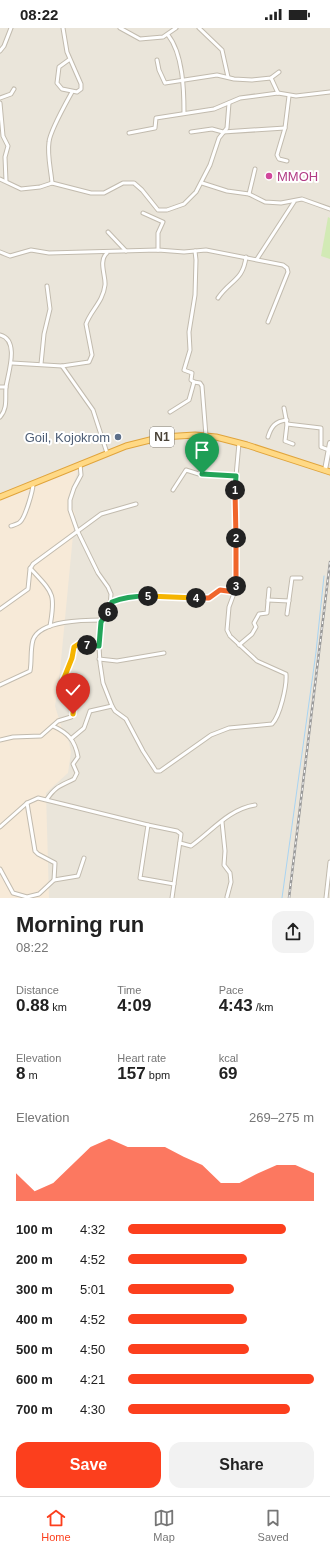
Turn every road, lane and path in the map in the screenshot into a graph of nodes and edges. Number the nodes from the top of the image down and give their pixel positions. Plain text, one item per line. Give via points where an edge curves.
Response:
1 (11, 28) edge
2 (63, 28) edge
3 (120, 28) edge
4 (176, 28) edge
5 (199, 28) edge
6 (168, 35) junction
7 (0, 50) edge
8 (70, 59) junction
9 (157, 60) dead end
10 (279, 72) dead end
11 (228, 77) junction
12 (271, 78) junction
13 (183, 79) junction
14 (14, 89) dead end
15 (72, 92) junction
16 (330, 92) edge
17 (278, 94) junction
18 (289, 96) junction
19 (0, 98) edge
20 (0, 103) edge
21 (229, 103) junction
22 (184, 113) junction
23 (285, 128) junction
24 (191, 132) dead end
25 (223, 132) junction
26 (129, 134) dead end
27 (287, 161) dead end
28 (255, 169) dead end
29 (0, 179) edge
30 (6, 181) junction
31 (52, 183) junction
32 (202, 183) junction
33 (249, 194) junction
34 (294, 202) junction
35 (330, 209) edge
36 (143, 212) dead end
37 (108, 232) dead end
38 (158, 250) junction
39 (126, 251) junction
40 (195, 251) junction
41 (0, 252) edge
42 (107, 253) junction
43 (246, 257) junction
44 (257, 259) junction
45 (47, 286) dead end
46 (218, 298) dead end
47 (268, 322) dead end
48 (0, 335) edge
49 (12, 363) junction
50 (41, 364) junction
51 (62, 366) junction
52 (194, 382) junction
53 (0, 387) edge
54 (6, 387) junction
55 (284, 408) dead end
56 (170, 412) dead end
57 (0, 417) edge
58 (287, 422) junction
59 (206, 436) junction
60 (268, 437) dead end
61 (240, 443) junction
62 (330, 443) edge
63 (293, 444) dead end
64 (329, 450) junction
65 (107, 453) junction
66 (80, 464) junction
67 (328, 471) edge
68 (236, 476) junction
69 (33, 484) junction
70 (173, 490) dead end
71 (0, 497) edge
72 (136, 504) dead end
73 (11, 526) dead end
74 (77, 530) junction
75 (30, 568) junction
76 (301, 578) dead end
77 (269, 589) dead end
78 (235, 592) junction
79 (268, 600) junction
80 (289, 601) junction
81 (112, 602) junction
82 (0, 609) edge
83 (287, 614) dead end
84 (103, 620) junction
85 (50, 626) junction
86 (239, 645) junction
87 (99, 646) junction
88 (164, 653) dead end
89 (99, 659) junction
90 (0, 686) edge
91 (112, 706) junction
92 (53, 726) junction
93 (72, 738) junction
94 (0, 740) edge
95 (46, 799) junction
96 (27, 803) junction
97 (255, 805) dead end
98 (222, 822) junction
99 (148, 825) junction
100 (0, 827) edge
101 (180, 843) junction
102 (84, 858) dead end
103 (330, 862) edge
104 (0, 869) edge
105 (54, 880) junction
106 (174, 884) junction
107 (227, 897) dead end
108 (172, 898) edge
109 (326, 898) edge

1 - 7 street
2 - 8 street
3 - 6 street via 139,39
4 - 6 street
5 - 11 street via 222,50
6 - 13 street
8 - 15 street via 81,84 80,91
8 - 15 street via 58,67 56,77 59,87
9 - 13 street via 165,83
10 - 12 street
11 - 12 street via 248,80
11 - 13 street via 217,74
12 - 17 street
13 - 22 street
14 - 19 street via 11,94
15 - 31 street via 49,139
16 - 18 street
17 - 18 street
17 - 21 street via 240,98
18 - 23 street
20 - 30 street via 3,136 8,146 5,157
21 - 22 street via 214,109
21 - 25 street via 228,126
22 - 26 street via 156,118 155,128
23 - 25 street
23 - 27 street via 276,155 279,159
24 - 25 street via 212,129
25 - 32 street
28 - 33 street
29 - 30 street
30 - 31 street via 21,188 40,187
31 - 32 street via 91,193 104,193 122,183 134,183 156,208 162,211 184,204
32 - 33 street via 227,191
33 - 34 street via 265,202
34 - 35 street via 302,199
34 - 44 street
36 - 38 street via 163,222 158,233
37 - 39 street
38 - 39 street
38 - 40 street
39 - 42 street
40 - 43 street via 209,250
40 - 52 street via 195,295 189,332 189,352 184,370 192,373 191,380
41 - 42 street via 10,256 31,250 49,253
42 - 51 street via 103,260 106,283 103,297 86,324 91,357 87,363
43 - 44 street
43 - 46 street via 241,275 223,290
44 - 47 street via 283,265 288,270
45 - 50 street via 50,308
48 - 49 street via 9,341
49 - 50 street
49 - 54 street
50 - 51 street
51 - 65 street via 93,410
52 - 56 street via 189,400
52 - 59 street via 202,386
53 - 54 street
54 - 57 street via 6,408
55 - 58 street
58 - 60 street via 276,422
58 - 63 street via 285,441
58 - 64 street via 320,428 320,446
59 - 61 highway, N1
59 - 65 highway, N1 via 153,438
61 - 67 highway, N1
61 - 68 street
62 - 64 street
64 - 67 street
65 - 66 highway, N1
66 - 69 highway, N1
66 - 74 street via 81,475 70,503
68 - 70 street via 202,474 186,470
68 - 78 street
69 - 71 highway, N1
69 - 73 street via 23,519
72 - 74 street via 101,514
74 - 75 street
74 - 81 street via 98,573 108,587
75 - 82 street via 28,589
75 - 85 street via 48,587 51,594 54,611
76 - 80 street via 292,578
77 - 79 street
78 - 81 street via 220,590 207,598 126,596
78 - 86 street via 229,607 227,630
79 - 80 street
79 - 86 street via 267,613 259,614 252,634
80 - 83 street
81 - 84 street
84 - 85 street via 70,621
84 - 87 street
85 - 90 street via 35,636 30,655 30,671
86 - 91 street via 257,661 286,674 281,703 276,720 272,724 229,728 211,735 158,772 126,719
87 - 89 street
87 - 92 street via 80,643 74,647 63,680 74,700 73,714
88 - 89 street via 118,661
89 - 91 street via 103,683
91 - 93 street via 90,711 84,728
92 - 93 street
92 - 94 street via 41,736
93 - 95 street via 78,757 73,764 77,776 62,783
95 - 96 street via 38,798
95 - 99 street
96 - 100 street
96 - 105 street via 36,851 55,863
97 - 98 street via 236,810
98 - 101 street via 191,846 187,847
98 - 107 street via 224,865 230,873 231,882
99 - 101 street via 180,832
99 - 106 street via 140,878
101 - 106 street
102 - 105 street via 78,876
103 - 109 street
104 - 105 street via 10,889 21,897 39,894
106 - 108 street

